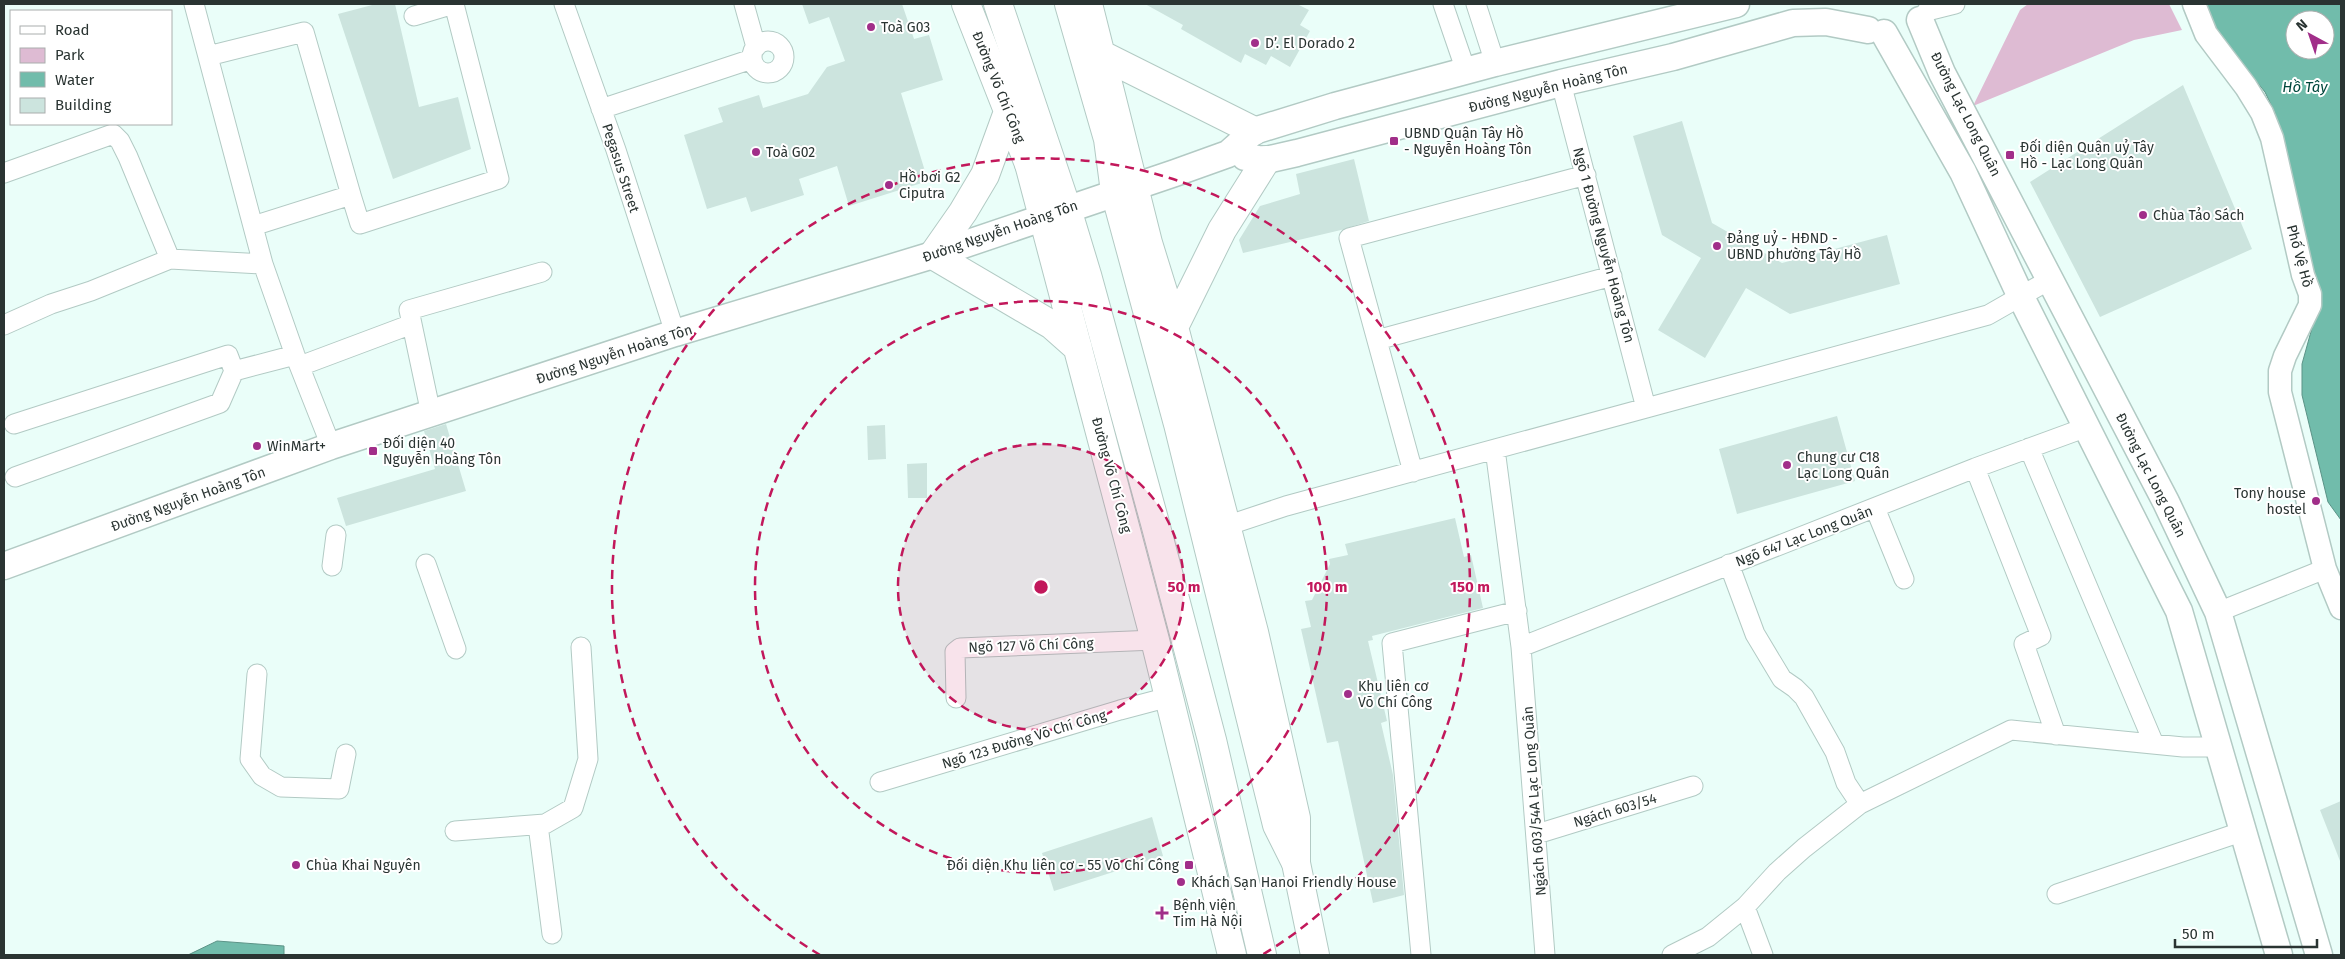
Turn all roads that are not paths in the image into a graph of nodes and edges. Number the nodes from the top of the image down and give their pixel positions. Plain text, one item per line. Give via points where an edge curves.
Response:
1 (194, 4) edge
2 (564, 4) edge
3 (744, 4) edge
4 (966, 4) edge
5 (998, 4) edge
6 (1069, 4) edge
7 (1088, 4) edge
8 (1443, 4) edge
9 (1476, 4) edge
10 (1736, 4) edge
11 (1840, 4) edge
12 (1955, 4) edge
13 (2194, 4) edge
14 (1926, 12) edge
15 (414, 16) dead end
16 (1876, 32) junction
17 (1102, 55) junction
18 (208, 56) junction
19 (1495, 63) junction
20 (1466, 71) junction
21 (1561, 83) junction
22 (601, 109) junction
23 (1008, 109) junction
24 (1112, 127) junction
25 (1254, 131) junction
26 (1228, 154) junction
27 (1266, 160) junction
28 (4, 173) edge
29 (1586, 175) junction
30 (1125, 189) junction
31 (350, 195) junction
32 (1055, 213) junction
33 (253, 226) junction
34 (932, 255) junction
35 (170, 259) junction
36 (263, 264) junction
37 (542, 272) dead end
38 (1087, 275) junction
39 (1612, 276) junction
40 (2051, 279) junction
41 (2021, 297) junction
42 (1066, 303) junction
43 (412, 324) junction
44 (4, 325) edge
45 (1174, 327) junction
46 (675, 333) junction
47 (1377, 340) junction
48 (1078, 348) junction
49 (297, 360) junction
50 (234, 371) junction
51 (1646, 408) junction
52 (430, 414) junction
53 (14, 424) dead end
54 (2087, 427) junction
55 (331, 446) junction
56 (2029, 448) junction
57 (1495, 449) junction
58 (1975, 468) junction
59 (1413, 472) junction
60 (15, 478) dead end
61 (1875, 508) junction
62 (1226, 526) junction
63 (336, 536) dead end
64 (426, 564) dead end
65 (1730, 564) junction
66 (4, 566) edge
67 (332, 566) dead end
68 (2325, 569) junction
69 (1904, 579) dead end
70 (2341, 608) edge
71 (1517, 611) junction
72 (2218, 612) junction
73 (1155, 640) junction
74 (581, 647) dead end
75 (1521, 647) junction
76 (456, 649) dead end
77 (258, 674) dead end
78 (1170, 697) junction
79 (956, 698) dead end
80 (2056, 735) junction
81 (2154, 744) junction
82 (2220, 747) junction
83 (346, 754) dead end
84 (880, 782) dead end
85 (1693, 786) dead end
86 (1860, 804) junction
87 (538, 825) junction
88 (455, 831) dead end
89 (2244, 831) junction
90 (1537, 834) junction
91 (1296, 863) junction
92 (2058, 894) dead end
93 (1745, 907) junction
94 (552, 934) dead end
95 (1232, 955) edge
96 (1262, 955) edge
97 (1315, 955) edge
98 (1421, 955) edge
99 (1545, 955) edge
100 (1672, 955) edge
101 (1763, 955) edge
102 (2279, 955) edge
103 (2318, 955) edge

1 - 18 street
2 - 22 street, Pegasus Street
3 - 22 street via 754,53
4 - 23 main road, Đường Võ Chí Công
5 - 32 main road, Đường Võ Chí Công
6 - 24 main road
7 - 17 main road
8 - 20 street
9 - 19 street
10 - 19 main road, Đường Nguyễn Hoàng Tôn
11 - 16 main road via 1855,23
12 - 14 street
13 - 68 street, Phố Vệ Hồ via 2206,34 2262,113 2272,138 2310,294 2310,305 2280,371 2280,392
14 - 16 main road via 1903,30
14 - 40 main road, Đường Lạc Long Quân via 1945,79
15 - 31 street via 454,4 499,178 360,224
16 - 21 main road, Đường Nguyễn Hoàng Tôn via 1826,22 1793,23 1673,57
16 - 41 main road via 1962,172
17 - 24 main road
17 - 25 main road
18 - 31 street via 304,32
18 - 33 street
19 - 20 main road, Đường Nguyễn Hoàng Tôn
20 - 25 main road, Đường Nguyễn Hoàng Tôn
21 - 27 main road, Đường Nguyễn Hoàng Tôn
21 - 29 street, Ngõ 1 Đường Nguyễn Hoàng Tôn
22 - 46 street, Pegasus Street
23 - 32 main road, Đường Võ Chí Công via 1029,164
23 - 34 main road via 985,175
24 - 30 main road
25 - 26 main road, Đường Nguyễn Hoàng Tôn
26 - 27 main road, Đường Nguyễn Hoàng Tôn
26 - 30 main road, Đường Nguyễn Hoàng Tôn
27 - 45 main road via 1222,230
28 - 35 street via 113,134 128,157
29 - 39 street, Ngõ 1 Đường Nguyễn Hoàng Tôn
29 - 47 street via 1349,238
30 - 32 main road, Đường Nguyễn Hoàng Tôn
30 - 45 main road via 1148,243
30 - 91 main road via 1178,424 1277,825
31 - 33 street
32 - 34 main road, Đường Nguyễn Hoàng Tôn
32 - 38 main road, Đường Võ Chí Công
32 - 42 main road, Đường Võ Chí Công
33 - 36 street
34 - 46 main road, Đường Nguyễn Hoàng Tôn
34 - 48 main road via 1052,325
35 - 36 street
35 - 44 street
36 - 49 street
37 - 43 street via 409,310
38 - 42 main road
38 - 96 main road, Đường Võ Chí Công via 1212,740
39 - 47 street
39 - 51 street, Ngõ 1 Đường Nguyễn Hoàng Tôn
40 - 41 street
40 - 72 main road, Đường Lạc Long Quân via 2166,502
41 - 51 street via 1988,315
41 - 54 main road
42 - 48 main road, Đường Võ Chí Công
43 - 49 street
43 - 52 street
45 - 62 main road
46 - 52 main road, Đường Nguyễn Hoàng Tôn
47 - 59 street
48 - 73 main road, Đường Võ Chí Công
49 - 50 street
49 - 55 street
50 - 53 street via 228,355
50 - 60 street via 220,403
51 - 57 street
52 - 55 main road, Đường Nguyễn Hoàng Tôn
54 - 56 street, Ngõ 647 Lạc Long Quân
54 - 82 main road via 2180,611
55 - 66 main road, Đường Nguyễn Hoàng Tôn
56 - 58 street, Ngõ 647 Lạc Long Quân
56 - 81 street
57 - 59 street
57 - 71 street, Ngách 603/54A Lạc Long Quân
58 - 61 street, Ngõ 647 Lạc Long Quân
58 - 80 street via 2042,636 2024,644
59 - 62 street via 1286,506
61 - 65 street, Ngõ 647 Lạc Long Quân
61 - 69 street
62 - 91 main road via 1254,632 1296,818
63 - 67 street
64 - 76 street
65 - 75 street, Ngõ 647 Lạc Long Quân
65 - 86 street via 1755,634 1782,679 1804,697 1833,747 1846,783
68 - 70 street, Phố Vệ Hồ
68 - 72 street
71 - 75 street, Ngách 603/54A Lạc Long Quân
71 - 98 street via 1392,643
72 - 103 main road, Đường Lạc Long Quân
73 - 78 main road, Đường Võ Chí Công
73 - 79 street, Ngõ 127 Võ Chí Công via 960,648 955,652
74 - 87 street via 588,759 572,808
75 - 90 street, Ngách 603/54A Lạc Long Quân
77 - 83 street via 250,759 262,776 281,787 339,789
78 - 84 street, Ngõ 123 Đường Võ Chí Công
78 - 95 main road, Đường Võ Chí Công
80 - 81 street
80 - 86 street via 2011,730
81 - 82 street
82 - 89 main road
85 - 90 street, Ngách 603/54
86 - 93 street via 1784,866
87 - 88 street
87 - 94 street
89 - 92 street
89 - 102 main road
90 - 99 street, Ngách 603/54A Lạc Long Quân
91 - 97 main road
93 - 100 street via 1708,937
93 - 101 street

